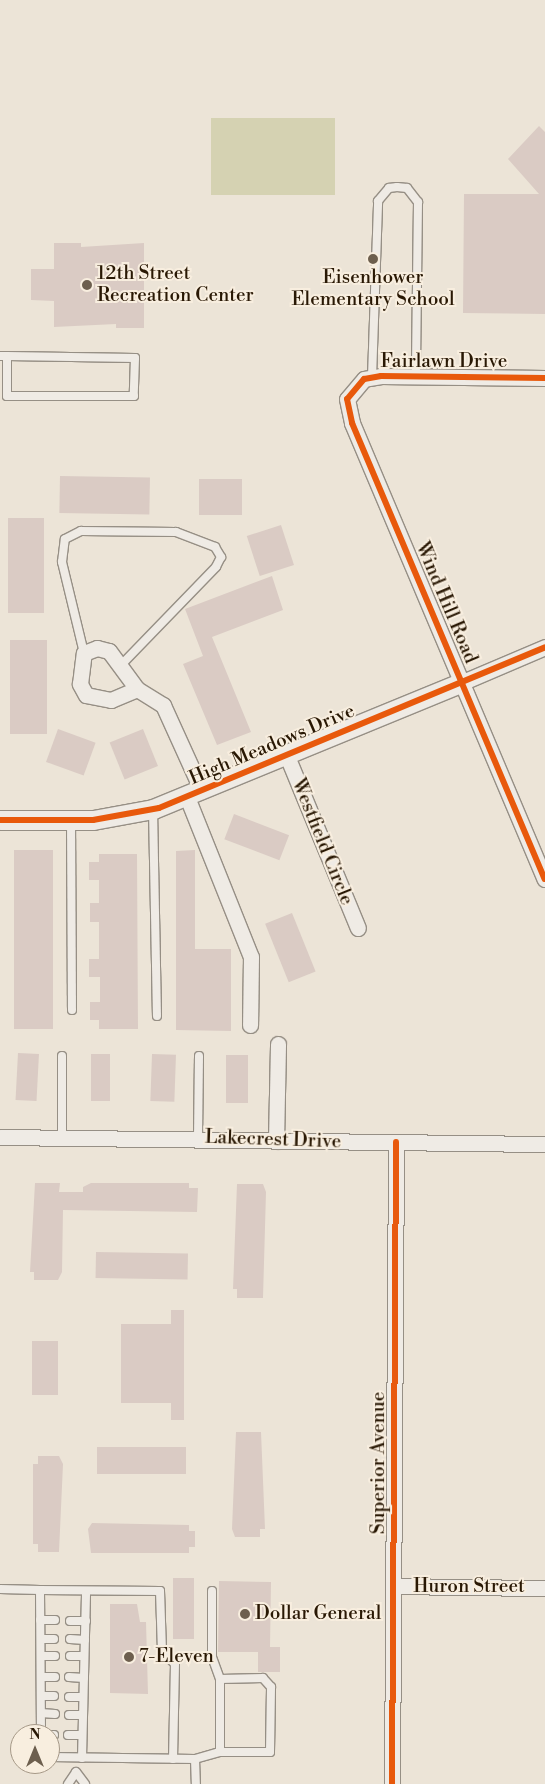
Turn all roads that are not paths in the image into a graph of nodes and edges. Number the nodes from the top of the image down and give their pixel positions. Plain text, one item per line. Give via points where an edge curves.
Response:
1 (4, 356) edge
2 (416, 376) junction
3 (372, 377) junction
4 (545, 378) edge
5 (348, 393) joint
6 (545, 647) edge
7 (84, 653) junction
8 (121, 665) junction
9 (463, 682) junction
10 (137, 689) junction
11 (287, 756) junction
12 (195, 794) junction
13 (153, 809) junction
14 (0, 820) edge
15 (71, 820) junction
16 (545, 879) edge
17 (358, 928) dead end
18 (72, 1010) dead end
19 (157, 1016) dead end
20 (250, 1025) dead end
21 (278, 1044) dead end
22 (62, 1056) dead end
23 (199, 1056) dead end
24 (0, 1137) edge
25 (62, 1138) junction
26 (198, 1138) junction
27 (276, 1141) junction
28 (396, 1142) junction
29 (545, 1144) edge
30 (393, 1586) junction
31 (545, 1588) edge
32 (0, 1589) edge
33 (40, 1590) junction
34 (86, 1591) junction
35 (212, 1591) dead end
36 (40, 1620) junction
37 (55, 1620) dead end
38 (70, 1621) dead end
39 (86, 1621) junction
40 (40, 1639) junction
41 (54, 1639) dead end
42 (70, 1639) dead end
43 (85, 1640) junction
44 (40, 1656) junction
45 (55, 1656) dead end
46 (70, 1656) dead end
47 (84, 1656) junction
48 (40, 1677) junction
49 (55, 1677) dead end
50 (69, 1677) dead end
51 (84, 1678) junction
52 (220, 1679) junction
53 (41, 1696) junction
54 (54, 1696) dead end
55 (69, 1696) dead end
56 (83, 1697) junction
57 (41, 1713) junction
58 (55, 1714) dead end
59 (69, 1715) dead end
60 (83, 1715) junction
61 (41, 1724) edge
62 (68, 1735) dead end
63 (82, 1735) junction
64 (220, 1752) junction
65 (60, 1757) edge
66 (79, 1758) junction
67 (173, 1758) junction
68 (195, 1760) junction
69 (76, 1772) junction
70 (68, 1784) edge
71 (85, 1784) edge
72 (196, 1784) edge
73 (392, 1784) edge

1 - 1 lane via 135,358 134,396 7,396
2 - 3 street, Fairlawn Drive
2 - 3 lane via 418,202 407,188 397,186 389,188 378,201
2 - 4 street, Fairlawn Drive
3 - 5 street, Fairlawn Drive
5 - 9 street, Wind Hill Road via 352,423
6 - 9 street, High Meadows Drive
7 - 8 street via 102,649
7 - 8 lane via 62,562 65,539 81,531 176,532 215,547 221,557 216,567
7 - 10 street via 80,684 86,695 111,700
8 - 10 street
9 - 11 street, High Meadows Drive
9 - 16 street, Wind Hill Road
10 - 12 street via 154,697 168,712
11 - 12 street, High Meadows Drive
11 - 17 street, Westfield Circle
12 - 13 street, High Meadows Drive
12 - 20 street via 251,957
13 - 15 street, High Meadows Drive via 115,818
13 - 19 lane
14 - 15 street, High Meadows Drive
15 - 18 lane
21 - 27 street
22 - 25 lane
23 - 26 lane
24 - 25 street, Lakecrest Drive
25 - 26 street, Lakecrest Drive
26 - 27 street, Lakecrest Drive
27 - 28 street, Lakecrest Drive
28 - 29 street, Lakecrest Drive
28 - 30 street, Superior Avenue
30 - 31 street, Huron Street
30 - 73 street, Superior Avenue
32 - 33 lane
33 - 34 lane
33 - 36 lane
34 - 39 lane
34 - 67 lane via 160,1591 162,1651 175,1664
35 - 52 lane via 212,1657
36 - 37 lane
36 - 40 lane
38 - 39 lane
39 - 43 lane
40 - 41 lane
40 - 44 lane
42 - 43 lane
43 - 47 lane
44 - 45 lane
44 - 48 lane
46 - 47 lane
47 - 51 lane
48 - 49 lane
48 - 53 lane
50 - 51 lane
51 - 56 lane
52 - 64 lane
52 - 64 lane via 263,1678 271,1687 270,1752
53 - 54 lane
53 - 57 lane
55 - 56 lane
56 - 60 lane
57 - 58 lane
57 - 61 lane
59 - 60 lane
60 - 63 lane
62 - 63 lane
63 - 66 lane
64 - 68 lane
65 - 66 lane
66 - 67 lane
66 - 69 lane
67 - 68 lane
68 - 72 lane
69 - 70 lane
69 - 71 lane

